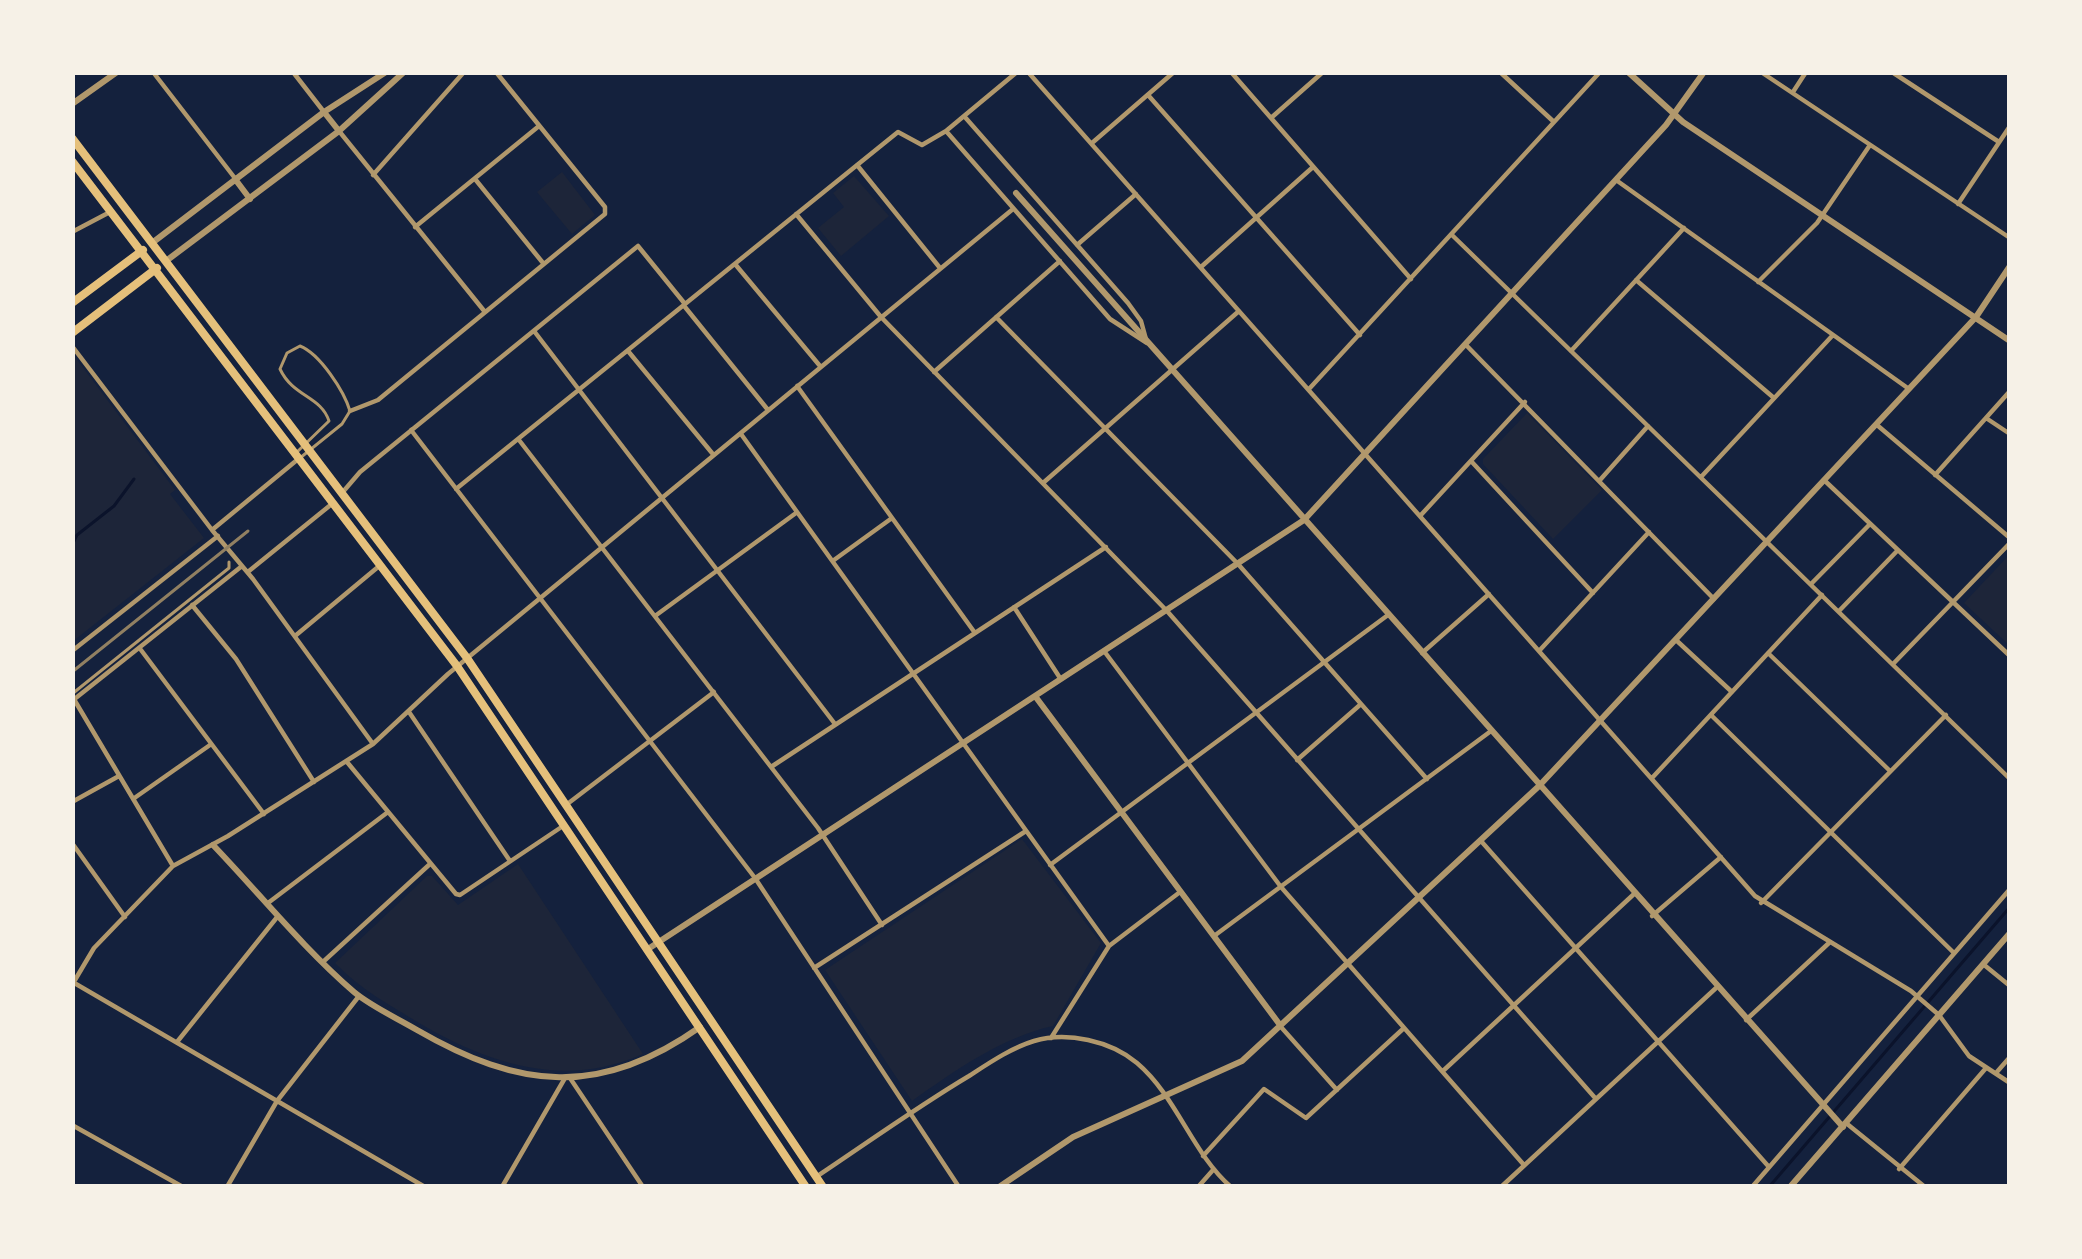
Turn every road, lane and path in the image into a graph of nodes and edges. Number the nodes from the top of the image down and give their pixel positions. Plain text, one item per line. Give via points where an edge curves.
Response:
1 (117, 72) edge
2 (153, 72) edge
3 (293, 72) edge
4 (386, 72) edge
5 (404, 72) edge
6 (464, 72) edge
7 (496, 72) edge
8 (1017, 72) edge
9 (1028, 72) edge
10 (1174, 72) edge
11 (1231, 72) edge
12 (1323, 72) edge
13 (1501, 72) edge
14 (1600, 72) edge
15 (1628, 72) edge
16 (1704, 72) edge
17 (1761, 72) edge
18 (1806, 72) edge
19 (1892, 72) edge
20 (1793, 93) junction
21 (1148, 95) junction
22 (72, 104) edge
23 (324, 112) junction
24 (964, 116) junction
25 (1675, 116) junction
26 (1271, 118) junction
27 (1554, 122) junction
28 (539, 126) junction
29 (2010, 126) edge
30 (339, 131) junction
31 (946, 131) junction
32 (72, 138) edge
33 (1999, 142) junction
34 (1091, 144) junction
35 (1870, 145) junction
36 (72, 161) edge
37 (856, 166) junction
38 (1313, 167) junction
39 (373, 176) junction
40 (475, 178) junction
41 (235, 179) junction
42 (1616, 180) junction
43 (1016, 193) dead end
44 (1136, 194) junction
45 (250, 199) junction
46 (1958, 204) junction
47 (1013, 208) junction
48 (112, 212) junction
49 (796, 214) junction
50 (1824, 215) junction
51 (1256, 218) junction
52 (415, 227) junction
53 (1684, 228) junction
54 (72, 232) edge
55 (1452, 235) junction
56 (2010, 238) edge
57 (152, 243) junction
58 (1077, 245) junction
59 (142, 251) junction
60 (166, 261) junction
61 (1060, 261) junction
62 (544, 264) junction
63 (736, 264) junction
64 (2010, 266) edge
65 (1201, 267) junction
66 (940, 268) junction
67 (155, 269) junction
68 (1411, 279) junction
69 (1636, 280) junction
70 (1758, 281) junction
71 (1513, 295) junction
72 (72, 304) edge
73 (684, 305) junction
74 (1239, 311) junction
75 (485, 313) junction
76 (881, 317) junction
77 (996, 317) junction
78 (1976, 317) junction
79 (534, 331) junction
80 (72, 333) edge
81 (1360, 334) junction
82 (1833, 335) junction
83 (2010, 341) edge
84 (1148, 343) junction
85 (1466, 345) junction
86 (72, 346) edge
87 (628, 351) junction
88 (1571, 351) junction
89 (821, 367) junction
90 (934, 372) junction
91 (1172, 372) junction
92 (797, 386) junction
93 (578, 389) junction
94 (1309, 389) junction
95 (1909, 389) junction
96 (2010, 391) edge
97 (1774, 398) junction
98 (1525, 402) junction
99 (768, 410) junction
100 (350, 411) junction
101 (1986, 418) junction
102 (1876, 424) junction
103 (1648, 426) junction
104 (1106, 428) junction
105 (411, 430) junction
106 (740, 434) junction
107 (2010, 434) edge
108 (519, 439) junction
109 (310, 445) junction
110 (1366, 454) junction
111 (714, 455) junction
112 (297, 456) junction
113 (1471, 461) junction
114 (1935, 475) junction
115 (1701, 477) junction
116 (1600, 480) junction
117 (1824, 480) junction
118 (1043, 484) junction
119 (456, 489) junction
120 (343, 493) junction
121 (662, 498) junction
122 (333, 503) junction
123 (798, 512) junction
124 (1420, 516) junction
125 (892, 518) junction
126 (1304, 520) junction
127 (1870, 524) junction
128 (1649, 532) junction
129 (215, 533) junction
130 (2010, 540) edge
131 (1766, 542) junction
132 (602, 547) junction
133 (1106, 547) junction
134 (1898, 550) junction
135 (832, 561) junction
136 (229, 562) dead end
137 (1238, 564) junction
138 (380, 565) junction
139 (245, 569) junction
140 (717, 570) junction
141 (1811, 585) junction
142 (1592, 593) junction
143 (1489, 594) junction
144 (1822, 595) junction
145 (540, 598) junction
146 (1714, 599) junction
147 (1953, 602) junction
148 (193, 605) junction
149 (1014, 608) junction
150 (1167, 611) junction
151 (1838, 611) junction
152 (1388, 614) junction
153 (656, 616) junction
154 (975, 633) junction
155 (295, 636) junction
156 (1676, 640) junction
157 (140, 649) junction
158 (72, 651) edge
159 (1105, 651) junction
160 (1539, 651) junction
161 (1422, 653) junction
162 (1768, 653) junction
163 (2010, 656) edge
164 (467, 658) junction
165 (1324, 662) junction
166 (1892, 664) junction
167 (457, 666) junction
168 (914, 674) junction
169 (1060, 679) junction
170 (714, 692) junction
171 (1732, 692) junction
172 (1035, 696) junction
173 (73, 697) edge
174 (1361, 704) junction
175 (409, 711) junction
176 (1256, 712) junction
177 (1711, 715) junction
178 (1946, 716) junction
179 (1601, 721) junction
180 (835, 724) junction
181 (1491, 731) junction
182 (650, 741) junction
183 (964, 743) junction
184 (210, 745) junction
185 (373, 745) junction
186 (1298, 760) junction
187 (347, 762) junction
188 (1189, 762) junction
189 (771, 766) junction
190 (1889, 771) junction
191 (119, 776) junction
192 (1652, 778) junction
193 (1427, 779) junction
194 (2010, 779) edge
195 (314, 782) junction
196 (1539, 786) junction
197 (133, 799) junction
198 (72, 802) edge
199 (566, 806) junction
200 (388, 812) junction
201 (1122, 812) junction
202 (264, 814) junction
203 (564, 825) junction
204 (1358, 830) junction
205 (1026, 831) junction
206 (1830, 832) junction
207 (822, 835) junction
208 (1481, 841) junction
209 (72, 843) edge
210 (213, 845) junction
211 (1720, 857) junction
212 (510, 862) junction
213 (430, 864) junction
214 (173, 866) junction
215 (1050, 866) junction
216 (755, 878) junction
217 (1280, 887) junction
218 (2010, 889) edge
219 (1180, 892) junction
220 (1634, 894) junction
221 (1419, 898) junction
222 (1761, 902) junction
223 (268, 903) junction
224 (279, 914) junction
225 (1652, 916) junction
226 (124, 917) junction
227 (882, 925) junction
228 (2010, 933) edge
229 (1214, 936) junction
230 (1830, 942) junction
231 (658, 943) junction
232 (1109, 946) junction
233 (1576, 948) junction
234 (648, 949) junction
235 (1954, 952) junction
236 (324, 961) junction
237 (1348, 964) junction
238 (1983, 964) junction
239 (814, 968) junction
240 (73, 982) edge
241 (2010, 986) edge
242 (1716, 988) junction
243 (359, 996) junction
244 (1920, 998) junction
245 (1514, 1006) junction
246 (1939, 1015) junction
247 (1745, 1021) junction
248 (1280, 1026) junction
249 (700, 1027) junction
250 (1404, 1028) junction
251 (1051, 1038) junction
252 (177, 1042) junction
253 (1659, 1042) junction
254 (2010, 1057) edge
255 (1986, 1068) junction
256 (1442, 1072) junction
257 (1996, 1073) junction
258 (567, 1078) junction
259 (2010, 1083) edge
260 (1337, 1090) junction
261 (1166, 1096) junction
262 (1596, 1100) junction
263 (277, 1101) junction
264 (1824, 1108) junction
265 (911, 1112) junction
266 (1842, 1123) junction
267 (72, 1125) edge
268 (1203, 1156) junction
269 (1525, 1165) junction
270 (1769, 1167) junction
271 (1899, 1169) junction
272 (1214, 1170) junction
273 (816, 1177) junction
274 (804, 1186) edge
275 (183, 1187) edge
276 (227, 1187) edge
277 (425, 1187) edge
278 (502, 1187) edge
279 (643, 1187) edge
280 (823, 1187) edge
281 (959, 1187) edge
282 (999, 1187) edge
283 (1198, 1187) edge
284 (1231, 1187) edge
285 (1501, 1187) edge
286 (1752, 1187) edge
287 (1790, 1187) edge
288 (1925, 1187) edge

1 - 22 street
2 - 41 street
3 - 23 street
4 - 23 street
5 - 30 street
6 - 39 street
7 - 28 street
8 - 24 street
9 - 34 street
10 - 21 street
11 - 26 street
12 - 26 street
13 - 27 street
14 - 27 street
15 - 25 street
16 - 25 street
17 - 20 street
18 - 20 street
19 - 33 street
20 - 35 street
21 - 34 street
21 - 51 street
23 - 30 street
23 - 41 street
24 - 31 street
24 - 58 street
25 - 42 street
25 - 50 street
26 - 38 street
27 - 55 street
28 - 40 street
28 - 62 street via 605,207
29 - 33 street
30 - 39 street
30 - 45 street
31 - 37 street via 922,146 898,132
31 - 47 street
32 - 57 main road
33 - 46 street
34 - 44 street
35 - 46 street
35 - 50 street
36 - 48 main road
37 - 49 street
37 - 66 street
38 - 51 street
38 - 68 street
39 - 52 street
40 - 52 street
40 - 62 street
41 - 45 street
41 - 57 street
42 - 53 street
42 - 71 street
43 - 84 street
44 - 58 street
44 - 65 street
45 - 60 street
46 - 56 street
47 - 61 street
47 - 66 street
48 - 54 street
48 - 59 main road
49 - 63 street
49 - 76 street
50 - 70 street
50 - 78 street
51 - 65 street
51 - 81 street
52 - 75 street
53 - 69 street
53 - 70 street
55 - 68 street
55 - 71 street
57 - 59 main road
57 - 60 main road
58 - 84 street via 1128,303
59 - 67 main road
59 - 72 main road
60 - 67 main road
60 - 109 main road
61 - 77 street
61 - 84 street via 1110,319
62 - 75 street
63 - 73 street
63 - 89 street
64 - 78 street
65 - 74 street
66 - 76 street
67 - 80 main road
67 - 112 main road
68 - 81 street
69 - 88 street
69 - 97 street
70 - 82 street
71 - 85 street
71 - 88 street
73 - 79 street via 638,246
73 - 87 street
73 - 99 street
74 - 91 street
74 - 94 street
75 - 100 street via 378,400
76 - 89 street
76 - 90 street
77 - 90 street
77 - 104 street
78 - 83 street
78 - 95 street
79 - 93 street
79 - 105 street
81 - 94 street
82 - 95 street
82 - 97 street
84 - 91 street
85 - 98 street
85 - 110 street
86 - 129 street
87 - 93 street
87 - 111 street
88 - 103 street
89 - 92 street
90 - 118 street
91 - 104 street
91 - 126 street
92 - 99 street
92 - 125 street
93 - 108 street
93 - 121 street
94 - 110 street
95 - 102 street
96 - 101 street
97 - 115 street
98 - 113 street
98 - 116 street
99 - 106 street
100 - 109 street
100 - 109 street via 316,355 292,349 282,359 283,376 329,416
101 - 107 street
101 - 114 street
102 - 114 street
102 - 117 street
103 - 115 street
103 - 116 street
104 - 118 street
104 - 137 street
105 - 119 street
105 - 120 street
106 - 111 street
106 - 123 street
108 - 119 street
108 - 132 street
109 - 112 street
109 - 120 main road
110 - 124 street
110 - 126 street
111 - 121 street
112 - 122 main road
112 - 129 street
113 - 124 street
113 - 142 street
114 - 130 street
115 - 131 street
116 - 128 street
117 - 127 street
117 - 131 street
118 - 133 street
119 - 145 street
120 - 164 main road
121 - 132 street
121 - 140 street
122 - 138 main road
122 - 139 street
123 - 135 street
123 - 140 street
124 - 143 street
125 - 135 street
125 - 154 street
126 - 137 street
126 - 152 street
127 - 134 street
127 - 141 street
128 - 142 street
128 - 146 street
129 - 139 street
129 - 158 street
130 - 147 street
131 - 141 street
131 - 146 street
132 - 145 street
132 - 153 street
133 - 149 street
133 - 150 street
134 - 147 street
134 - 151 street
135 - 168 street
136 - 173 street
137 - 150 street
137 - 165 street
138 - 155 street
138 - 167 main road
139 - 148 street
139 - 155 street
140 - 153 street
140 - 180 street
141 - 144 street
142 - 160 street
143 - 160 street
143 - 161 street
144 - 151 street
144 - 162 street
145 - 164 street
145 - 182 street
146 - 156 street
147 - 163 street
147 - 166 street
148 - 157 street
148 - 195 street
149 - 154 street
149 - 169 street
150 - 159 street
150 - 176 street
151 - 166 street
152 - 161 street
152 - 165 street
153 - 170 street
154 - 168 street
155 - 185 street
156 - 171 street
156 - 179 street
157 - 173 street
157 - 184 street
159 - 169 street
159 - 188 street
160 - 179 street
161 - 181 street
162 - 171 street
162 - 190 street
164 - 167 street
164 - 199 main road
165 - 174 street
165 - 176 street
166 - 178 street
167 - 175 street
167 - 203 main road
168 - 180 street
168 - 183 street
169 - 172 street
170 - 182 street
170 - 189 street
171 - 177 street
172 - 183 street
172 - 201 street
173 - 191 street
174 - 186 street
174 - 193 street
175 - 185 street
175 - 212 street
176 - 186 street
176 - 188 street
177 - 192 street
177 - 206 street
178 - 190 street
178 - 194 street
179 - 192 street
179 - 196 street
180 - 189 street
181 - 193 street
181 - 196 street
182 - 199 street
182 - 216 street
183 - 205 street
183 - 207 street
184 - 197 street
184 - 202 street
185 - 187 street
186 - 204 street
187 - 195 street
187 - 200 street
188 - 201 street
188 - 217 street
189 - 207 street
190 - 206 street
191 - 197 street
191 - 198 street
192 - 211 street
193 - 204 street
195 - 202 street
196 - 208 street
196 - 220 street
197 - 214 street
199 - 231 main road
200 - 213 street
200 - 223 street
201 - 215 street
201 - 219 street
202 - 210 street
203 - 212 street
203 - 234 main road
204 - 217 street
204 - 221 street
205 - 215 street
205 - 227 street
206 - 222 street
206 - 235 street
207 - 216 street
207 - 227 street
208 - 221 street
208 - 233 street
209 - 226 street
210 - 214 street
210 - 223 street
211 - 222 street
211 - 225 street
212 - 213 street via 460,895
213 - 236 street
214 - 226 street
215 - 232 street
216 - 231 street
216 - 239 street
217 - 229 street
217 - 237 street
218 - 235 street
219 - 229 street
219 - 232 street
220 - 225 street
220 - 233 street
221 - 237 street
221 - 245 street
222 - 230 street
223 - 224 street
224 - 236 street
224 - 252 street
225 - 242 street
226 - 240 street
227 - 239 street
228 - 238 street
229 - 248 street
230 - 244 street
230 - 247 street
231 - 234 street
231 - 273 main road
232 - 251 street
233 - 245 street
233 - 253 street
234 - 249 main road
235 - 244 street
236 - 243 street
237 - 248 street
237 - 250 street
238 - 241 street
238 - 246 street
239 - 265 street
240 - 252 street
242 - 247 street
242 - 253 street
243 - 258 street via 489,1067
243 - 263 street
244 - 246 street
244 - 264 street
245 - 256 street
245 - 262 street
246 - 255 street
246 - 266 street
247 - 264 street
248 - 260 street
248 - 261 street via 1236,1066
249 - 258 street via 638,1063
249 - 274 main road
250 - 256 street
250 - 260 street
251 - 261 street via 1116,1050
251 - 265 street via 1014,1050
252 - 263 street
253 - 262 street
253 - 270 street
254 - 257 street
255 - 257 street
255 - 271 street
256 - 269 street
257 - 259 street
258 - 278 street
258 - 279 street
260 - 268 street via 1306,1118 1264,1089
261 - 268 street
261 - 282 street via 1072,1138
262 - 269 street
263 - 276 street
263 - 277 street
264 - 266 street
264 - 270 street
265 - 273 street
265 - 281 street
266 - 271 street
266 - 287 street
267 - 275 street
268 - 272 street
269 - 285 street
270 - 286 street
271 - 288 street
272 - 283 street
272 - 284 street
273 - 280 main road

